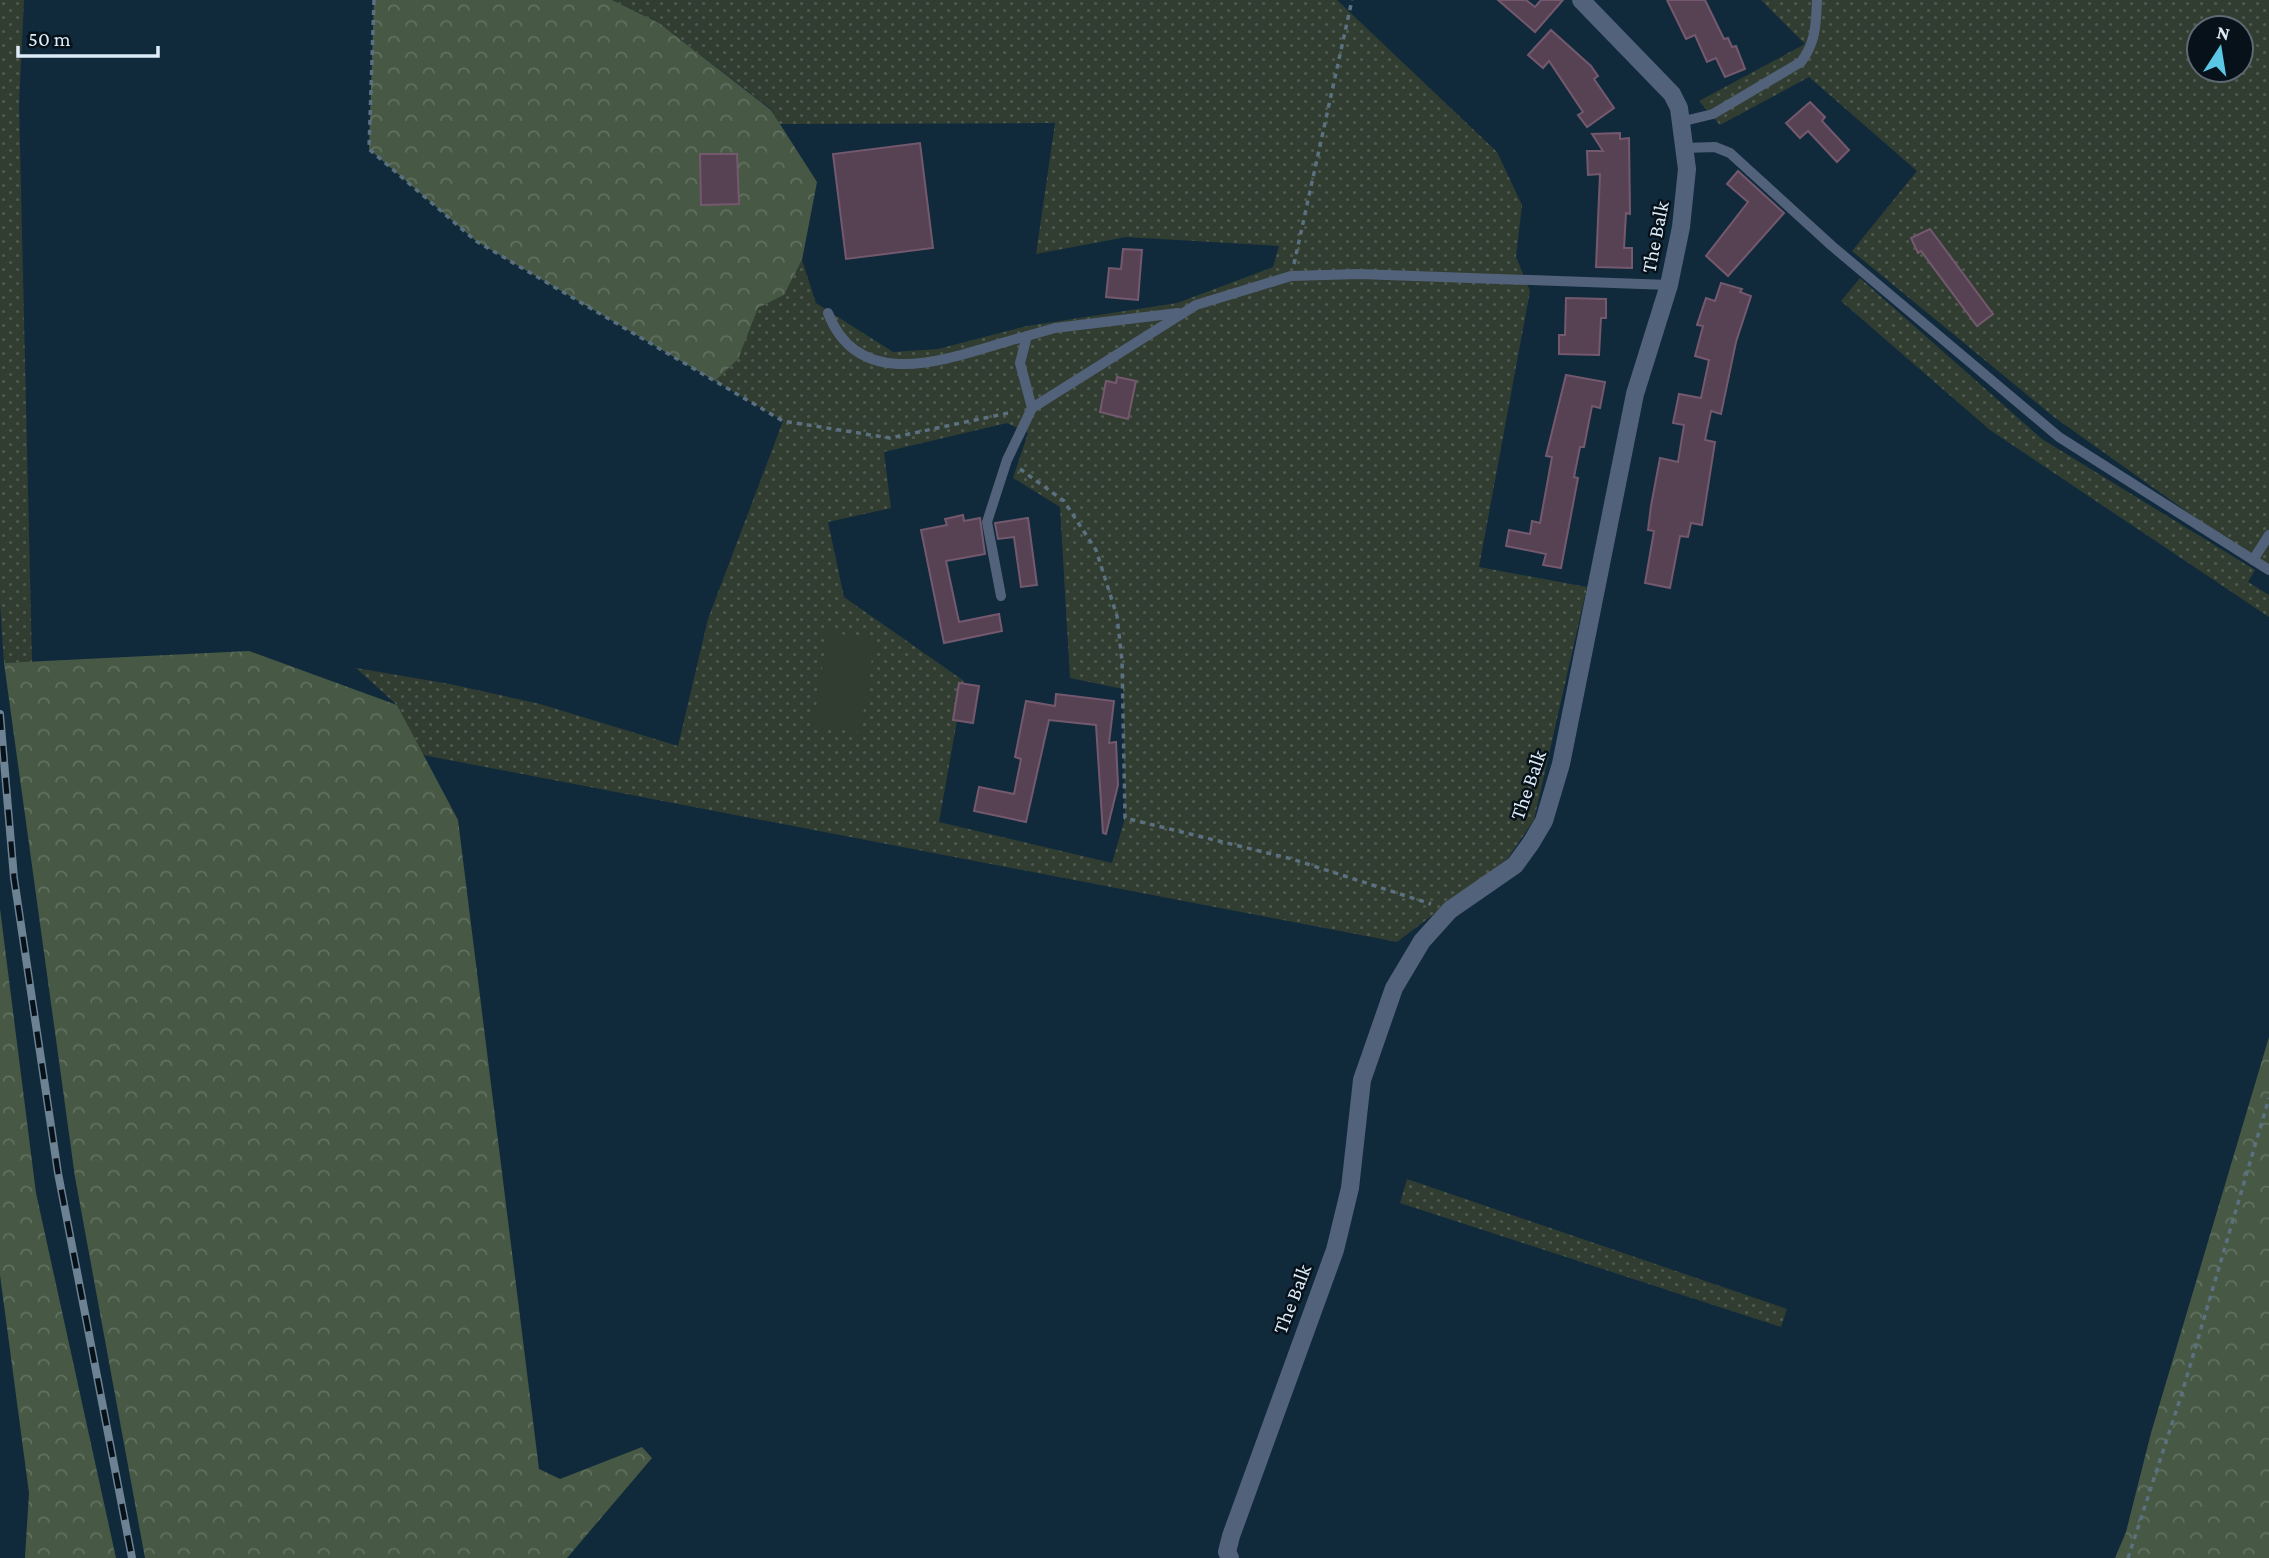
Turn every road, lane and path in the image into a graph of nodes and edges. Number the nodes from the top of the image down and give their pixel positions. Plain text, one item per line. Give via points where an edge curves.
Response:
1 (374, 0) edge
2 (1352, 0) edge
3 (1581, 0) edge
4 (1818, 0) edge
5 (1680, 122) junction
6 (1684, 148) junction
7 (1291, 276) junction
8 (1669, 285) junction
9 (828, 313) dead end
10 (1184, 313) junction
11 (1027, 335) junction
12 (1032, 408) junction
13 (1007, 460) junction
14 (2269, 535) edge
15 (2253, 560) junction
16 (2269, 570) edge
17 (1000, 596) dead end
18 (1450, 910) junction
19 (2269, 1098) edge
20 (1229, 1555) edge
21 (2128, 1558) edge

1 - 12 path via 369,149 476,241 783,421 890,438
2 - 7 path
3 - 5 street, The Balk via 1671,94
4 - 5 lane via 1815,35 1801,62 1713,114
5 - 6 street, The Balk
6 - 8 street, The Balk via 1686,198
6 - 15 lane via 1715,147 1730,153 1832,246 2059,437
7 - 8 lane via 1359,274
7 - 10 lane via 1196,305
8 - 18 street, The Balk via 1635,394 1561,764 1544,821 1515,865
9 - 11 lane via 847,345 890,364 922,364
10 - 11 lane
10 - 12 lane
11 - 12 lane via 1020,363
12 - 13 lane
13 - 17 lane via 987,522
13 - 18 path via 1064,501 1096,550 1117,616 1122,661 1125,818 1292,859
14 - 15 lane
15 - 16 lane
18 - 20 street, The Balk via 1423,940 1394,988 1371,1049 1355,1120 1350,1188 1335,1250 1281,1392
19 - 21 path

